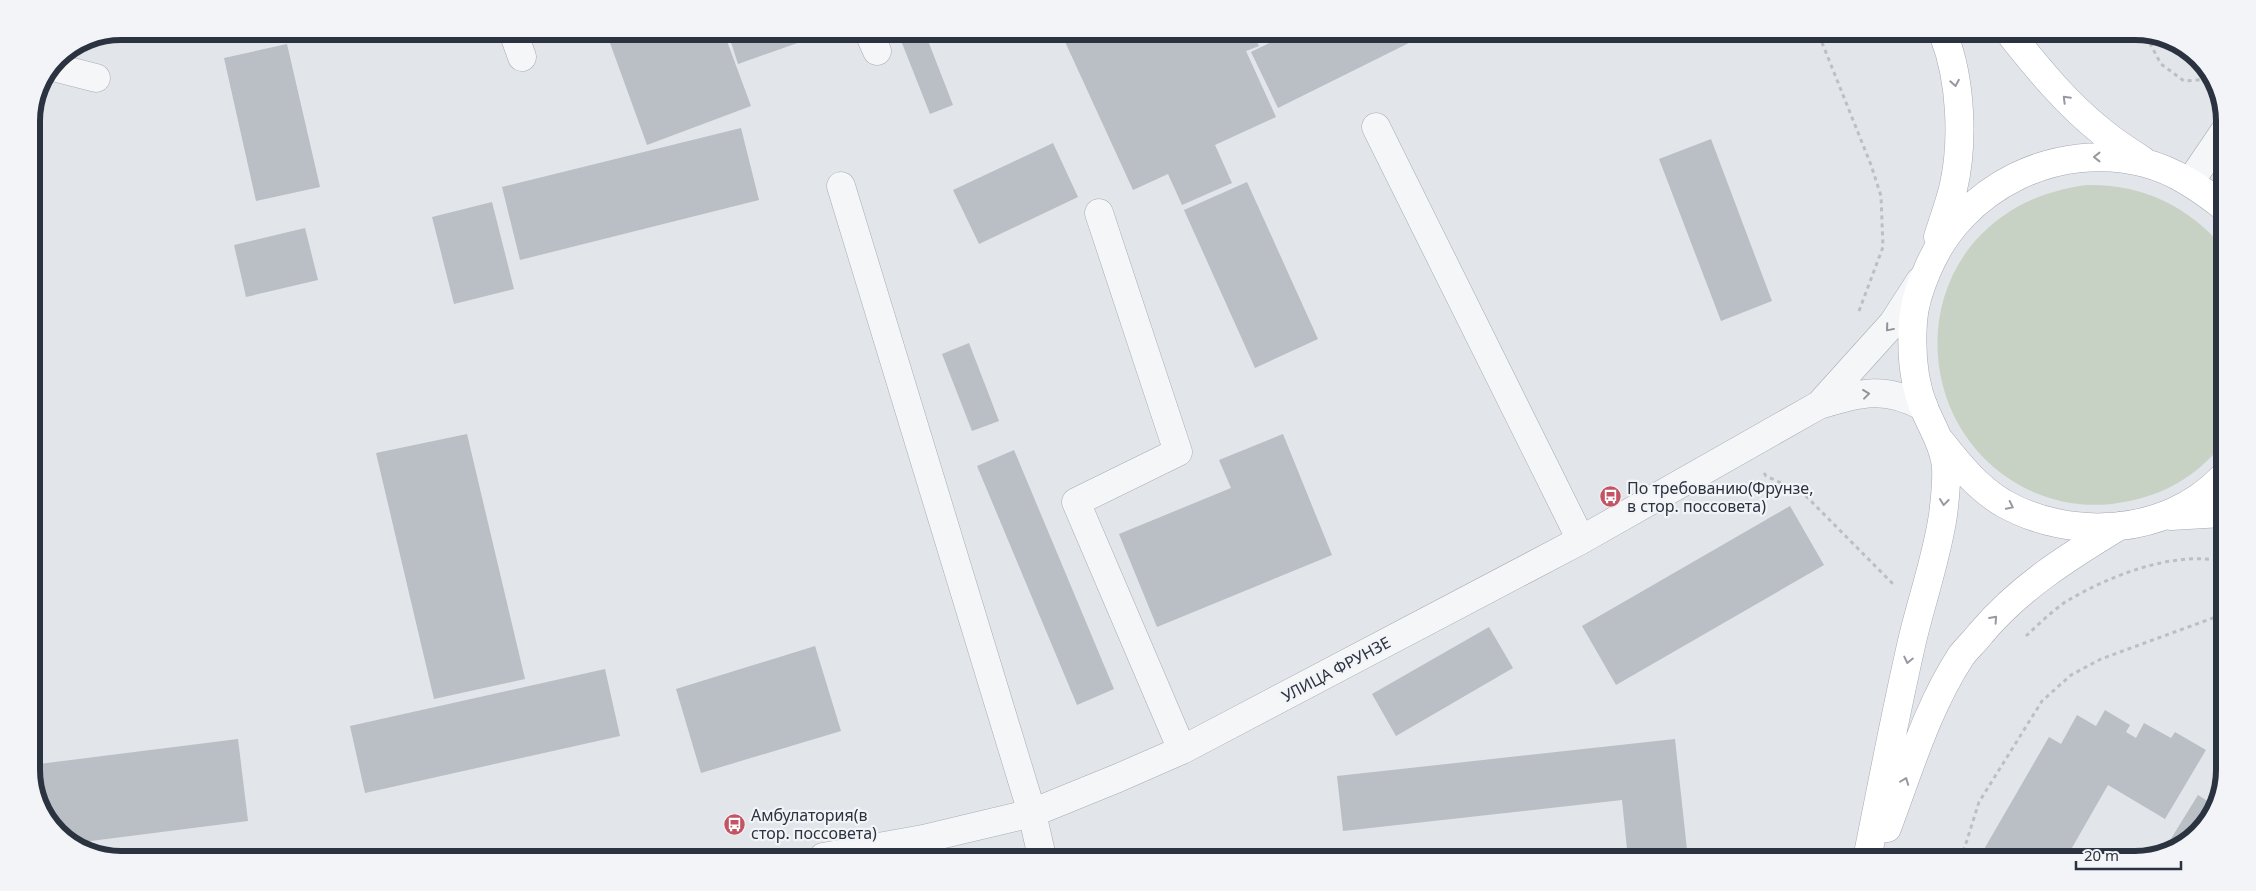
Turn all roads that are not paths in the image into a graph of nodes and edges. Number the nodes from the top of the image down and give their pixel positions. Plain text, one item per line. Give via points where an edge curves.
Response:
1 (1945, 40) edge
2 (2015, 40) edge
3 (60, 69) edge
4 (96, 78) dead end
5 (1376, 127) dead end
6 (2216, 144) edge
7 (2145, 163) junction
8 (2190, 182) junction
9 (841, 186) dead end
10 (2216, 200) edge
11 (1100, 213) dead end
12 (1932, 257) junction
13 (1819, 405) junction
14 (1924, 407) junction
15 (1937, 437) junction
16 (2216, 483) edge
17 (2216, 514) edge
18 (2162, 516) junction
19 (2119, 526) junction
20 (1581, 540) junction
21 (1182, 750) junction
22 (1032, 813) junction
23 (857, 851) edge
24 (1041, 851) edge
25 (1869, 851) edge
26 (1879, 851) edge

1 -> 12 main road via 1960,121 1953,187
7 -> 2 main road via 2100,131 2065,98
3 - 4 street
5 - 20 street
6 - 8 street
7 - 8 main road
7 -> 12 main road via 2114,157 2082,158 2052,162 2022,173 1970,207
8 - 10 main road
9 - 22 street
11 - 21 street via 1178,452 1076,502
12 -> 13 street via 1893,323
12 - 14 main road via 1913,319 1912,352 1916,384
13 -> 14 street via 1849,396 1888,393 1906,397
13 - 20 street, УЛИЦА ФРУНЗЕ
14 - 15 main road
15 -> 19 main road via 1978,485 2030,516 2089,528
15 -> 25 main road via 1946,464 1943,516 1913,638
16 - 18 main road via 2192,501
17 - 18 main road
18 - 19 main road
26 -> 19 main road via 1939,695 1962,656 2004,607 2034,580
20 - 21 street, УЛИЦА ФРУНЗЕ
21 - 22 street, УЛИЦА ФРУНЗЕ
22 - 23 street, УЛИЦА ФРУНЗЕ via 924,839
22 - 24 street

